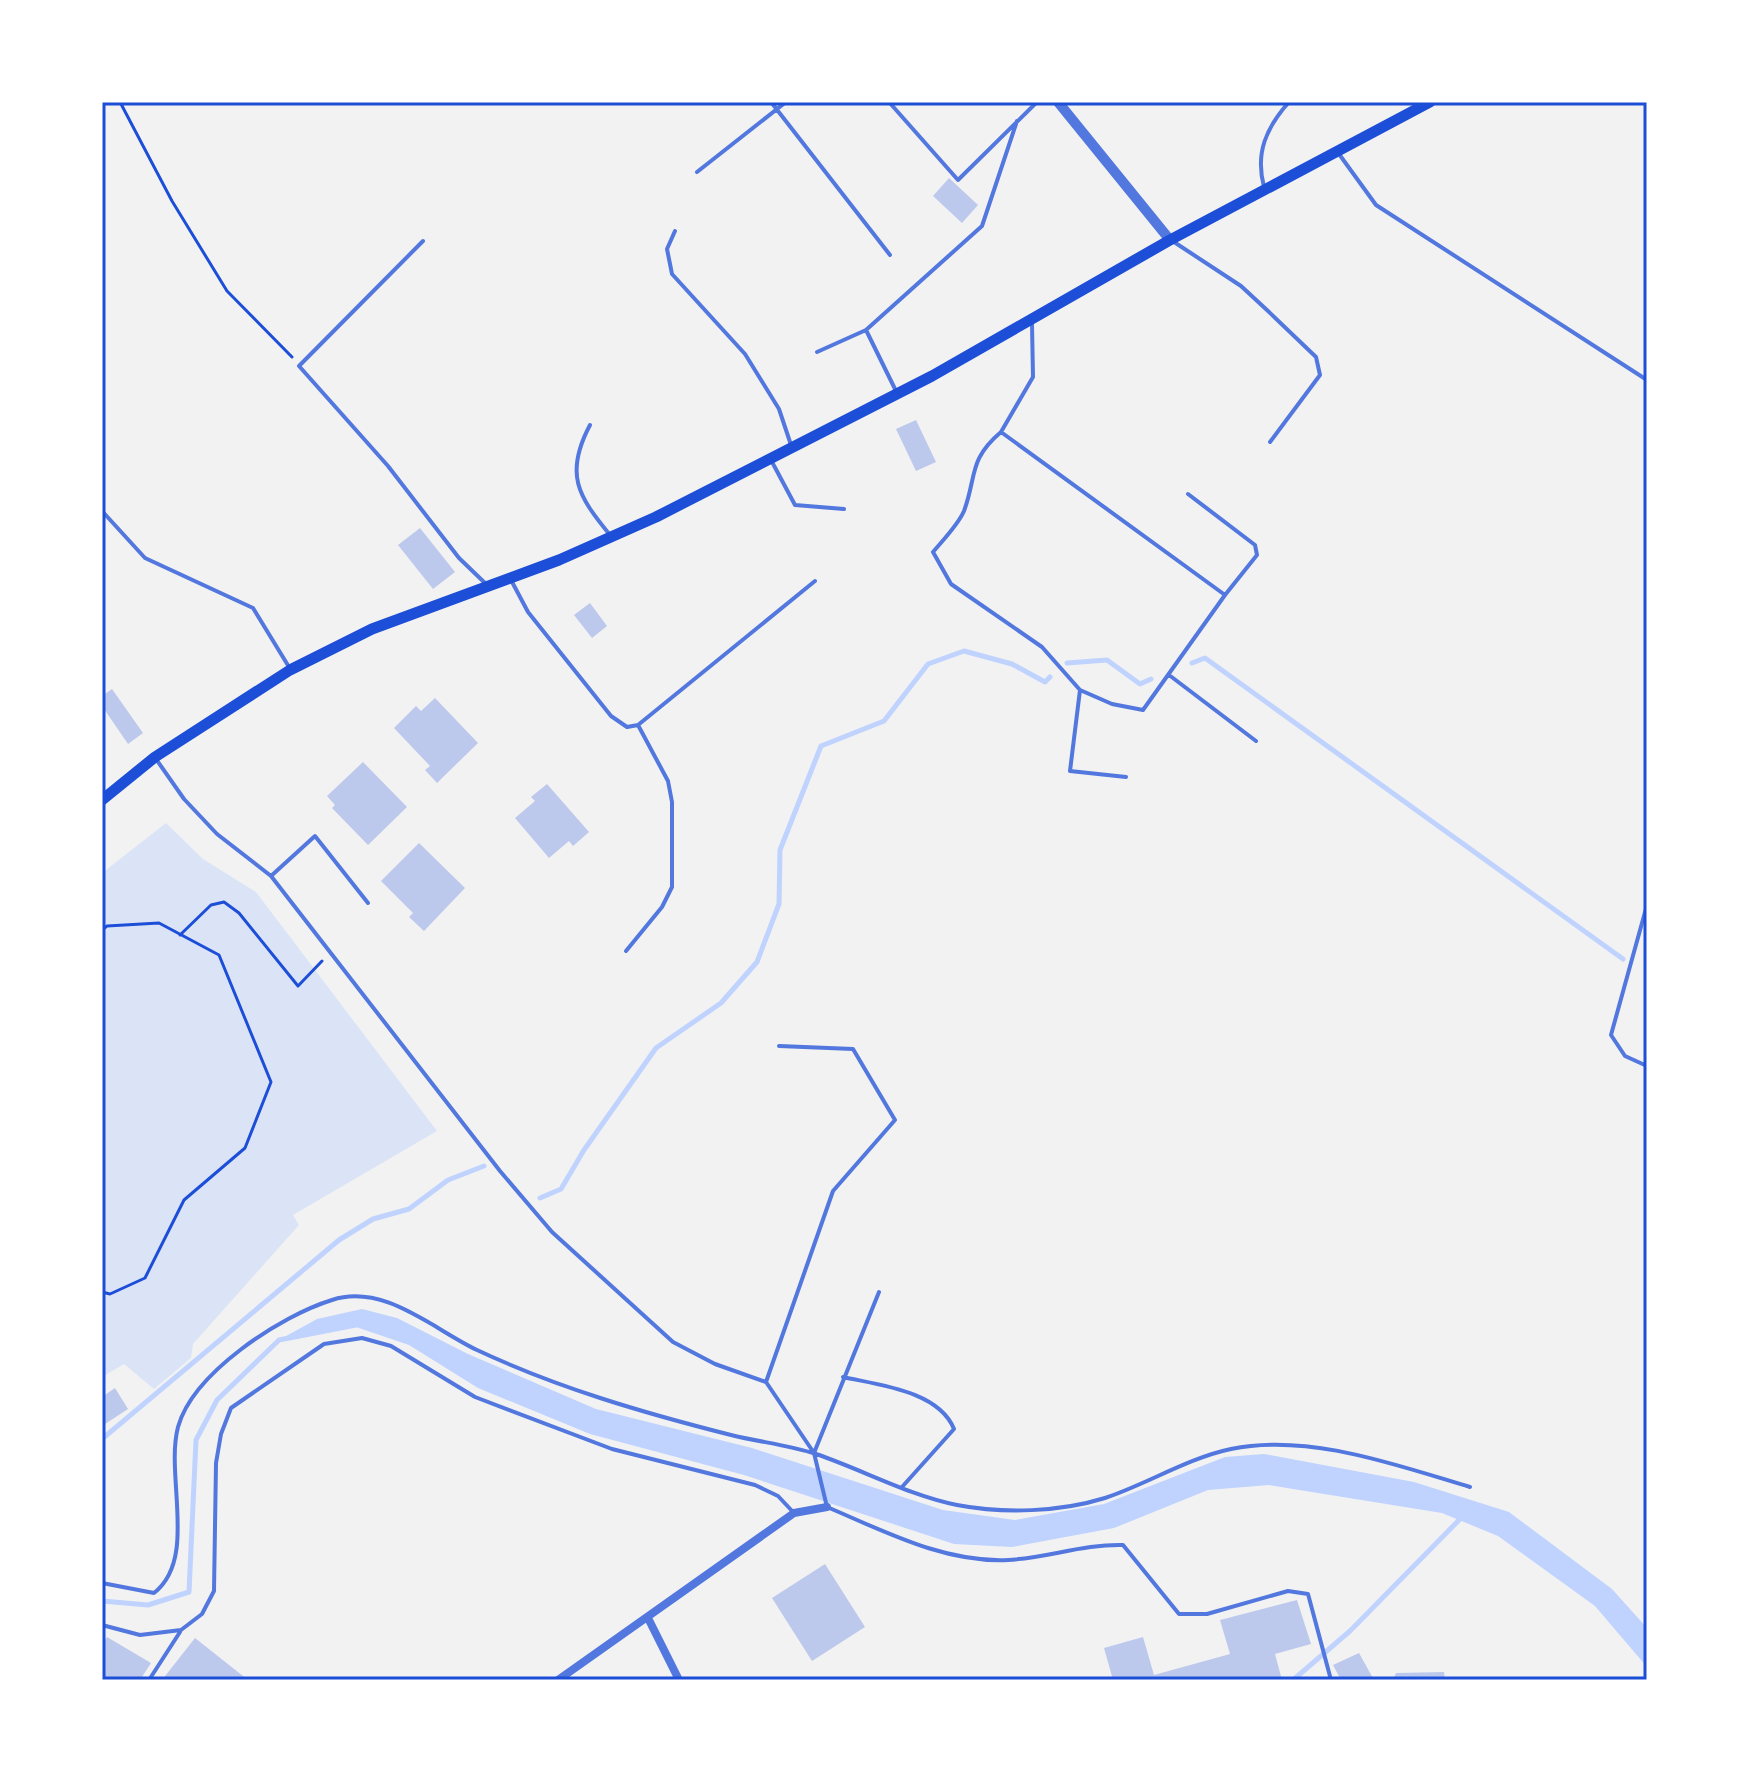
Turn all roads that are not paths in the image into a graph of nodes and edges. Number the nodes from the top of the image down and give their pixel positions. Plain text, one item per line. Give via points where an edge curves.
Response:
1 (771, 102) edge
2 (786, 102) edge
3 (889, 102) edge
4 (1037, 102) edge
5 (1289, 102) edge
6 (1430, 102) edge
7 (1063, 104) edge
8 (777, 109) junction
9 (1017, 121) junction
10 (1337, 151) junction
11 (697, 172) dead end
12 (1265, 189) junction
13 (675, 231) dead end
14 (1170, 240) junction
15 (423, 241) dead end
16 (890, 255) dead end
17 (1031, 319) junction
18 (866, 330) junction
19 (817, 352) dead end
20 (1647, 380) edge
21 (897, 393) junction
22 (590, 425) dead end
23 (1001, 432) junction
24 (1270, 442) dead end
25 (792, 447) junction
26 (770, 458) junction
27 (1188, 494) dead end
28 (844, 509) dead end
29 (102, 511) edge
30 (611, 537) junction
31 (510, 578) junction
32 (815, 581) dead end
33 (488, 586) junction
34 (1225, 595) junction
35 (290, 670) junction
36 (1169, 675) junction
37 (1080, 690) junction
38 (638, 725) junction
39 (1256, 741) dead end
40 (155, 757) junction
41 (1126, 777) dead end
42 (102, 800) edge
43 (271, 876) junction
44 (368, 903) dead end
45 (1647, 905) edge
46 (626, 951) dead end
47 (779, 1046) dead end
48 (1647, 1066) edge
49 (879, 1292) dead end
50 (843, 1377) junction
51 (766, 1382) junction
52 (814, 1453) junction
53 (902, 1487) junction
54 (1470, 1487) dead end
55 (827, 1507) junction
56 (794, 1513) junction
57 (102, 1583) edge
58 (648, 1618) junction
59 (102, 1625) edge
60 (181, 1630) junction
61 (149, 1680) edge
62 (558, 1680) edge
63 (679, 1680) edge
64 (1331, 1680) edge

1 - 8 lane
2 - 8 lane
3 - 9 lane via 958,180
4 - 9 lane
5 - 12 lane via 1264,137 1259,169
6 - 10 main road
7 - 14 street
8 - 11 lane
8 - 16 lane
9 - 18 lane via 982,226
10 - 12 main road
10 - 20 lane via 1376,205
12 - 14 main road
13 - 25 lane via 667,249 672,274 745,354 779,409
14 - 17 main road
14 - 24 lane via 1241,286 1316,357 1320,375
15 - 33 lane via 299,366
17 - 21 main road
17 - 23 lane via 1033,377
18 - 19 lane
18 - 21 lane
21 - 25 main road
22 - 30 lane via 577,482 584,501
23 - 34 lane
23 - 37 lane via 984,446 964,512 933,552 951,584 1042,647
25 - 26 main road
26 - 28 lane via 795,505
26 - 30 main road
27 - 34 lane via 1255,545 1257,555
29 - 35 lane via 145,558 253,608
30 - 31 main road
31 - 33 main road
31 - 38 lane via 528,612 611,716 627,727
32 - 38 lane
33 - 35 main road via 372,629
34 - 36 lane
35 - 40 main road
36 - 37 lane via 1143,710
36 - 39 lane
37 - 41 lane via 1070,771
38 - 46 lane via 668,781 672,887
40 - 42 main road
40 - 43 lane via 217,834
43 - 44 lane via 315,836
43 - 51 lane via 552,1232 673,1342
45 - 48 lane via 1611,1035 1625,1056
47 - 51 lane via 853,1049 895,1120 833,1191
49 - 50 lane
50 - 52 lane
50 - 53 lane via 898,1390 948,1415 954,1429
51 - 52 lane
52 - 53 lane
52 - 55 lane
52 - 57 lane via 606,1402 476,1349 413,1313 373,1299 335,1298 255,1340 195,1391 178,1428 177,1540 166,1583 154,1593
53 - 54 lane via 955,1505 1014,1512 1102,1499 1229,1449 1270,1446 1394,1464
55 - 56 street
55 - 64 lane via 925,1548 967,1558 1007,1560 1123,1545 1179,1614 1207,1614 1297,1591 1308,1594
56 - 58 street
56 - 60 lane via 778,1496 755,1485 612,1449 475,1397 391,1346 362,1338 324,1344 231,1408 216,1463 214,1591 202,1614
58 - 62 street
58 - 63 street
59 - 60 lane via 140,1635
60 - 61 lane

